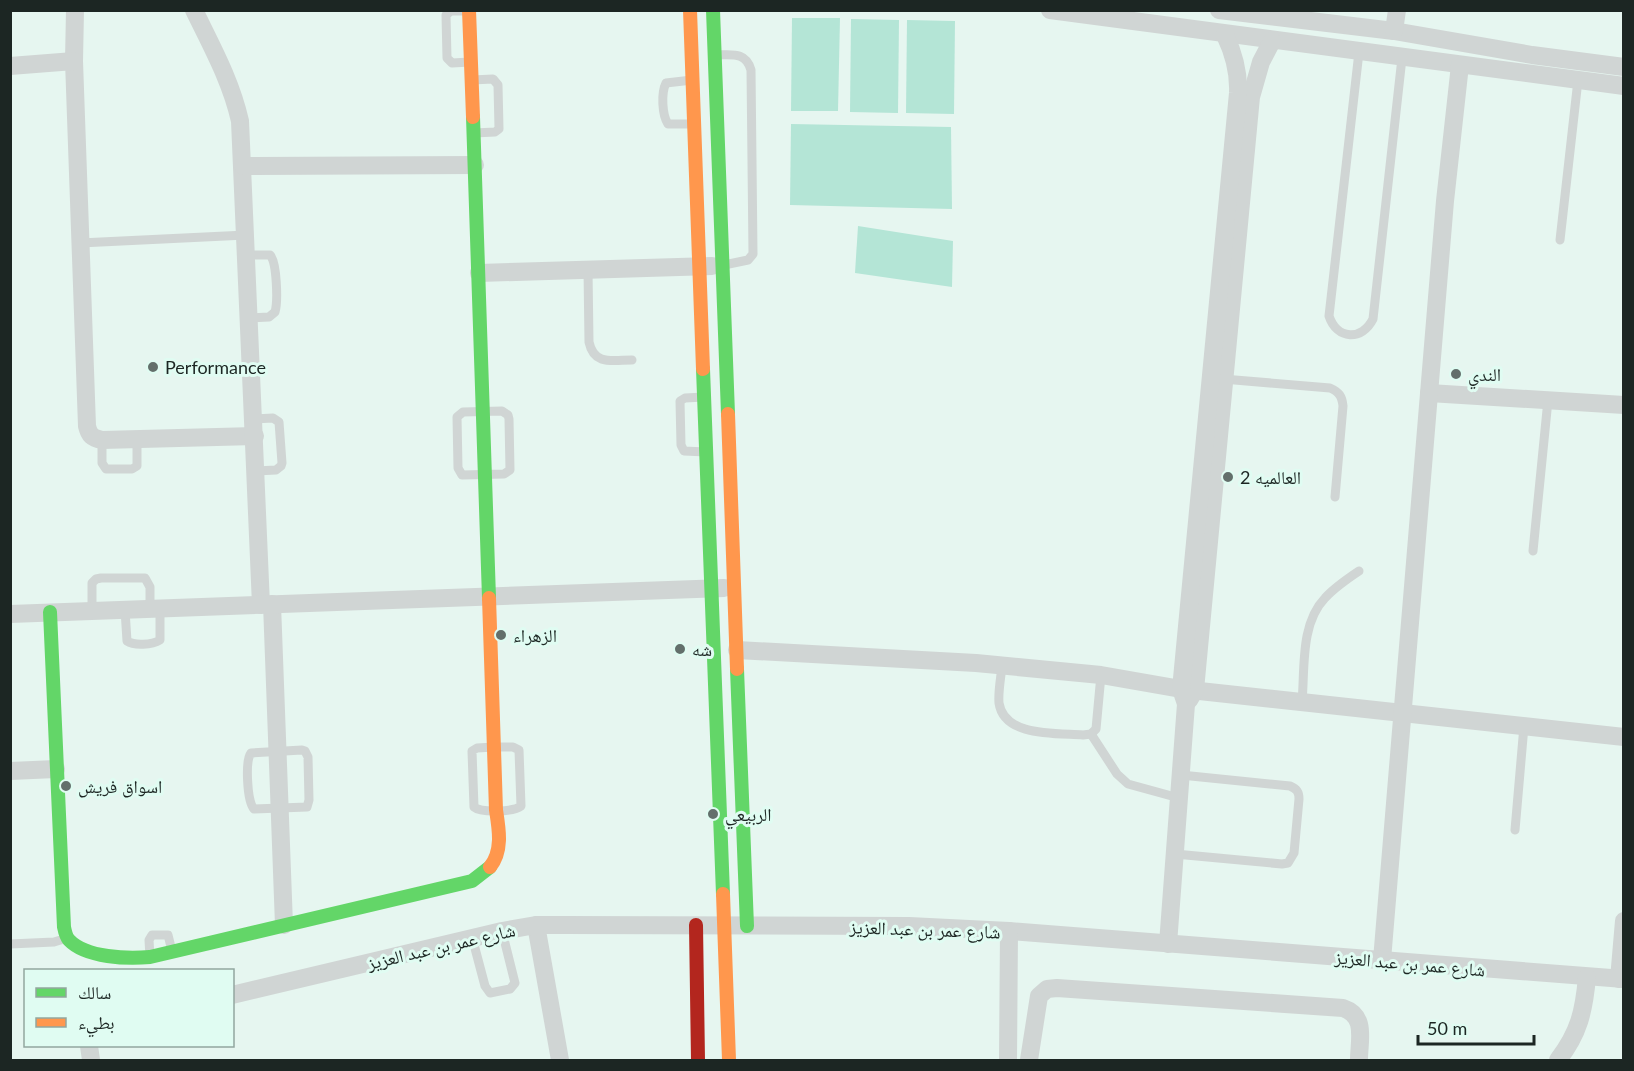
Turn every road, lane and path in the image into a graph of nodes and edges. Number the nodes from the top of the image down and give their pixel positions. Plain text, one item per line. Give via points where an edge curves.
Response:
1 (75, 10) edge
2 (194, 10) edge
3 (690, 10) edge
4 (713, 10) edge
5 (1219, 10) edge
6 (1397, 10) edge
7 (469, 11) edge
8 (1060, 11) edge
9 (1394, 31) junction
10 (1225, 35) junction
11 (1272, 41) junction
12 (1359, 52) junction
13 (715, 56) junction
14 (1402, 58) junction
15 (74, 61) junction
16 (471, 62) junction
17 (1460, 65) junction
18 (10, 66) edge
19 (1623, 67) edge
20 (472, 80) junction
21 (693, 80) junction
22 (1578, 80) junction
23 (1623, 86) edge
24 (694, 124) junction
25 (474, 133) junction
26 (475, 165) junction
27 (243, 166) junction
28 (246, 235) junction
29 (1560, 240) dead end
30 (80, 243) junction
31 (246, 255) junction
32 (699, 266) junction
33 (723, 266) junction
34 (588, 270) junction
35 (478, 273) junction
36 (249, 318) junction
37 (632, 360) dead end
38 (1218, 379) junction
39 (1428, 393) junction
40 (704, 397) junction
41 (1548, 400) junction
42 (1623, 405) edge
43 (483, 412) junction
44 (254, 427) junction
45 (138, 439) junction
46 (102, 440) junction
47 (706, 452) junction
48 (256, 471) junction
49 (485, 475) junction
50 (1335, 497) dead end
51 (1533, 552) dead end
52 (1359, 571) dead end
53 (735, 587) junction
54 (711, 588) junction
55 (489, 596) junction
56 (267, 604) junction
57 (155, 608) junction
58 (125, 610) junction
59 (92, 611) junction
60 (50, 612) junction
61 (10, 614) edge
62 (737, 650) junction
63 (1002, 666) junction
64 (1101, 675) junction
65 (1187, 694) junction
66 (1302, 702) junction
67 (1402, 713) junction
68 (1524, 726) junction
69 (1091, 734) junction
70 (1623, 737) edge
71 (494, 747) junction
72 (277, 750) junction
73 (56, 769) junction
74 (10, 771) edge
75 (1181, 775) junction
76 (1179, 798) junction
77 (279, 809) junction
78 (496, 810) junction
79 (1515, 830) dead end
80 (1175, 854) junction
81 (1623, 921) edge
82 (284, 925) junction
83 (536, 925) junction
84 (696, 925) junction
85 (723, 926) junction
86 (747, 926) junction
87 (502, 931) junction
88 (1009, 931) junction
89 (67, 938) junction
90 (472, 938) junction
91 (10, 944) edge
92 (1168, 944) junction
93 (172, 951) junction
94 (150, 957) junction
95 (1382, 960) junction
96 (1587, 977) junction
97 (1621, 979) edge
98 (234, 995) edge
99 (560, 1060) edge
100 (699, 1060) edge
101 (729, 1060) edge
102 (1008, 1060) edge
103 (1029, 1060) edge
104 (1359, 1060) edge
105 (1558, 1060) edge

1 - 15 street
2 - 27 street via 234,97
3 - 21 street
4 - 13 street
5 - 9 street
6 - 9 street
7 - 16 street
7 - 16 lane via 451,11 446,18 448,60
8 - 10 street
9 - 19 street
10 - 11 street
10 - 38 street via 1234,57 1238,93
11 - 12 street
11 - 38 street via 1251,97
12 - 14 street
12 - 14 lane via 1329,316 1336,329 1350,335 1364,331 1373,319
13 - 33 street
13 - 33 lane via 741,55 749,61 751,70 753,254 748,260
14 - 17 street
15 - 18 street
15 - 30 street
16 - 20 street
17 - 22 street
17 - 39 street
20 - 25 street
20 - 25 lane via 493,79 498,85 499,129
21 - 24 street
21 - 24 lane via 666,83 663,90 664,118 668,124
22 - 23 street
22 - 29 lane
24 - 32 street
25 - 26 street
26 - 27 street
26 - 35 street
27 - 28 street
28 - 30 lane
28 - 31 street
30 - 46 street via 87,426 94,439
31 - 36 street
31 - 36 lane via 270,255 275,277 275,312 269,317
32 - 33 street
32 - 34 street
32 - 40 street
33 - 53 street
34 - 35 street
34 - 37 lane via 591,350 603,360
35 - 43 street
36 - 44 street
38 - 50 lane via 1330,388 1338,392 1343,406
38 - 65 street
39 - 41 street
39 - 67 street
40 - 47 street
40 - 47 lane via 680,401 681,445 684,451
41 - 42 street
41 - 51 lane
43 - 49 street
43 - 49 lane via 506,412 510,437 510,470
43 - 49 lane via 459,414 457,441 459,472 466,476
44 - 45 street
44 - 48 street
44 - 48 lane via 273,418 279,422 282,463 276,470
45 - 46 street
45 - 46 lane via 135,468 109,470 102,463
47 - 54 street
48 - 56 street
49 - 55 street
52 - 66 lane via 1324,598 1314,614 1308,632
53 - 54 street
53 - 62 street
54 - 55 street
54 - 85 street
55 - 56 street
55 - 71 street
56 - 57 street
56 - 72 street
57 - 58 street
57 - 58 lane via 160,640 153,643 127,641
57 - 59 lane via 145,578 101,578 92,583
58 - 59 street
59 - 60 street
60 - 61 street
60 - 73 street
62 - 63 street
62 - 86 street
63 - 64 street
63 - 69 lane via 1000,705 1013,725 1028,730
64 - 65 street
64 - 69 lane via 1097,725
65 - 66 street
65 - 75 street
66 - 67 street
67 - 68 street
67 - 95 street
68 - 70 street
68 - 79 lane
69 - 76 lane via 1128,784
71 - 78 street
71 - 78 lane via 477,748 472,754 474,807 479,811
71 - 78 lane via 516,747 519,753 521,806 515,810
72 - 77 street
72 - 77 lane via 251,753 248,768 251,806 258,810
72 - 77 lane via 305,751 308,757 309,804
73 - 74 street
73 - 89 street
75 - 76 street
75 - 80 lane via 1290,786 1296,788 1299,799 1294,853 1288,863
76 - 80 street
77 - 82 street
78 - 82 street via 499,853 489,870 472,881
80 - 92 street
81 - 97 street
82 - 93 street
83 - 84 street, شارع عمر بن عبد العزيز
83 - 87 street, شارع عمر بن عبد العزيز
83 - 99 street
84 - 85 street, شارع عمر بن عبد العزيز
84 - 100 street
85 - 86 street, شارع عمر بن عبد العزيز
85 - 101 street
86 - 88 street, شارع عمر بن عبد العزيز via 909,926
87 - 90 street, شارع عمر بن عبد العزيز
87 - 90 lane via 515,983 510,989 495,993 485,986
88 - 92 street, شارع عمر بن عبد العزيز
88 - 102 street
89 - 91 lane
89 - 94 street via 115,958
90 - 98 street, شارع عمر بن عبد العزيز
92 - 95 street, شارع عمر بن عبد العزيز
93 - 94 street
93 - 94 lane via 168,935 155,933 149,940
95 - 96 street, شارع عمر بن عبد العزيز
96 - 97 street, شارع عمر بن عبد العزيز
96 - 105 street via 1578,1028
103 - 104 street via 1038,996 1057,988 1343,1008 1359,1019

